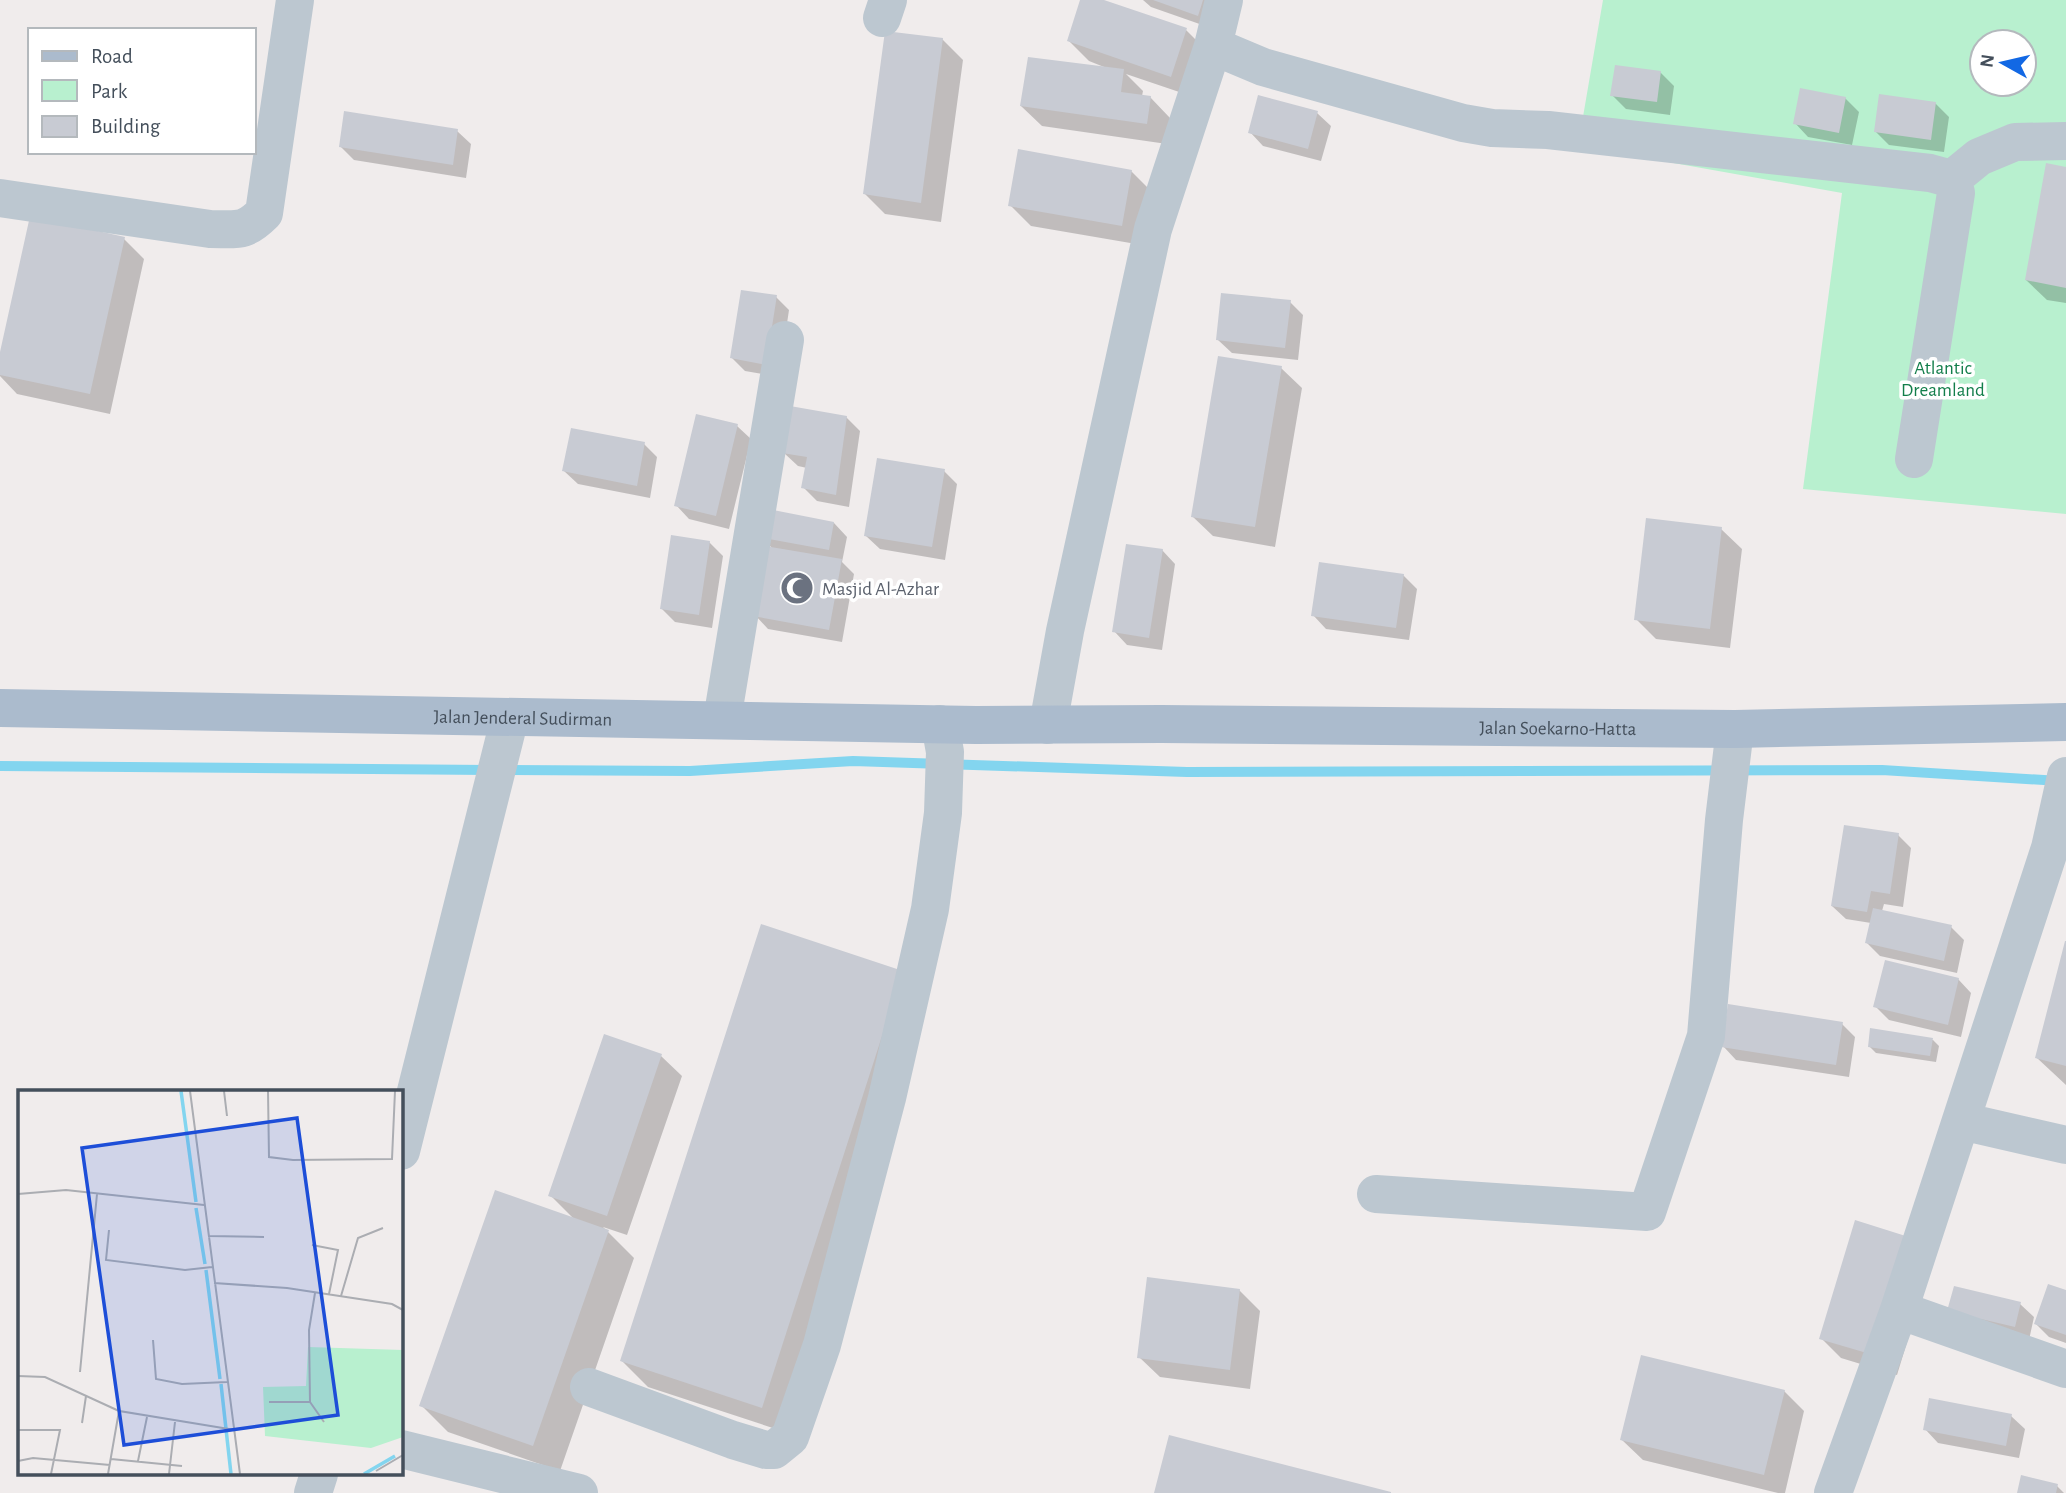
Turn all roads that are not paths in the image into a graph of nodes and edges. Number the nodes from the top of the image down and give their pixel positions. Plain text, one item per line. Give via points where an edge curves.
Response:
1 (295, 0) edge
2 (1224, 0) edge
3 (1213, 46) junction
4 (2066, 141) edge
5 (1952, 179) junction
6 (0, 198) edge
7 (785, 340) dead end
8 (1914, 459) dead end
9 (0, 708) edge
10 (722, 720) junction
11 (2066, 722) edge
12 (508, 725) junction
13 (1048, 725) junction
14 (943, 738) junction
15 (1734, 739) junction
16 (2066, 776) edge
17 (1961, 1121) junction
18 (2066, 1145) edge
19 (402, 1147) edge
20 (1376, 1194) dead end
21 (1899, 1310) junction
22 (2066, 1369) edge
23 (589, 1387) dead end
24 (402, 1450) edge
25 (318, 1476) edge
26 (313, 1493) edge
27 (579, 1493) edge
28 (1833, 1493) edge

1 - 6 street via 264,212 252,224 242,229 210,229
2 - 3 street
3 - 5 street via 1263,67 1463,123 1889,168
3 - 13 street via 1153,229
4 - 5 street via 2003,146 1979,157
5 - 8 street via 1956,193
7 - 10 street
9 - 12 main road, Jalan Jenderal Sudirman
10 - 12 main road, Jalan Jenderal Sudirman
10 - 14 main road, Jalan Jenderal Sudirman
11 - 15 main road, Jalan Soekarno-Hatta
12 - 19 street
13 - 14 main road, Jalan Jenderal Sudirman
13 - 15 main road, Jalan Soekarno-Hatta
14 - 23 street via 943,813 930,909 887,1098 822,1345 790,1437 774,1450 766,1450
15 - 20 street via 1706,1036 1647,1212
16 - 17 street via 2050,848
17 - 18 street
17 - 21 street
21 - 22 street
21 - 28 street
24 - 27 street
25 - 26 street

